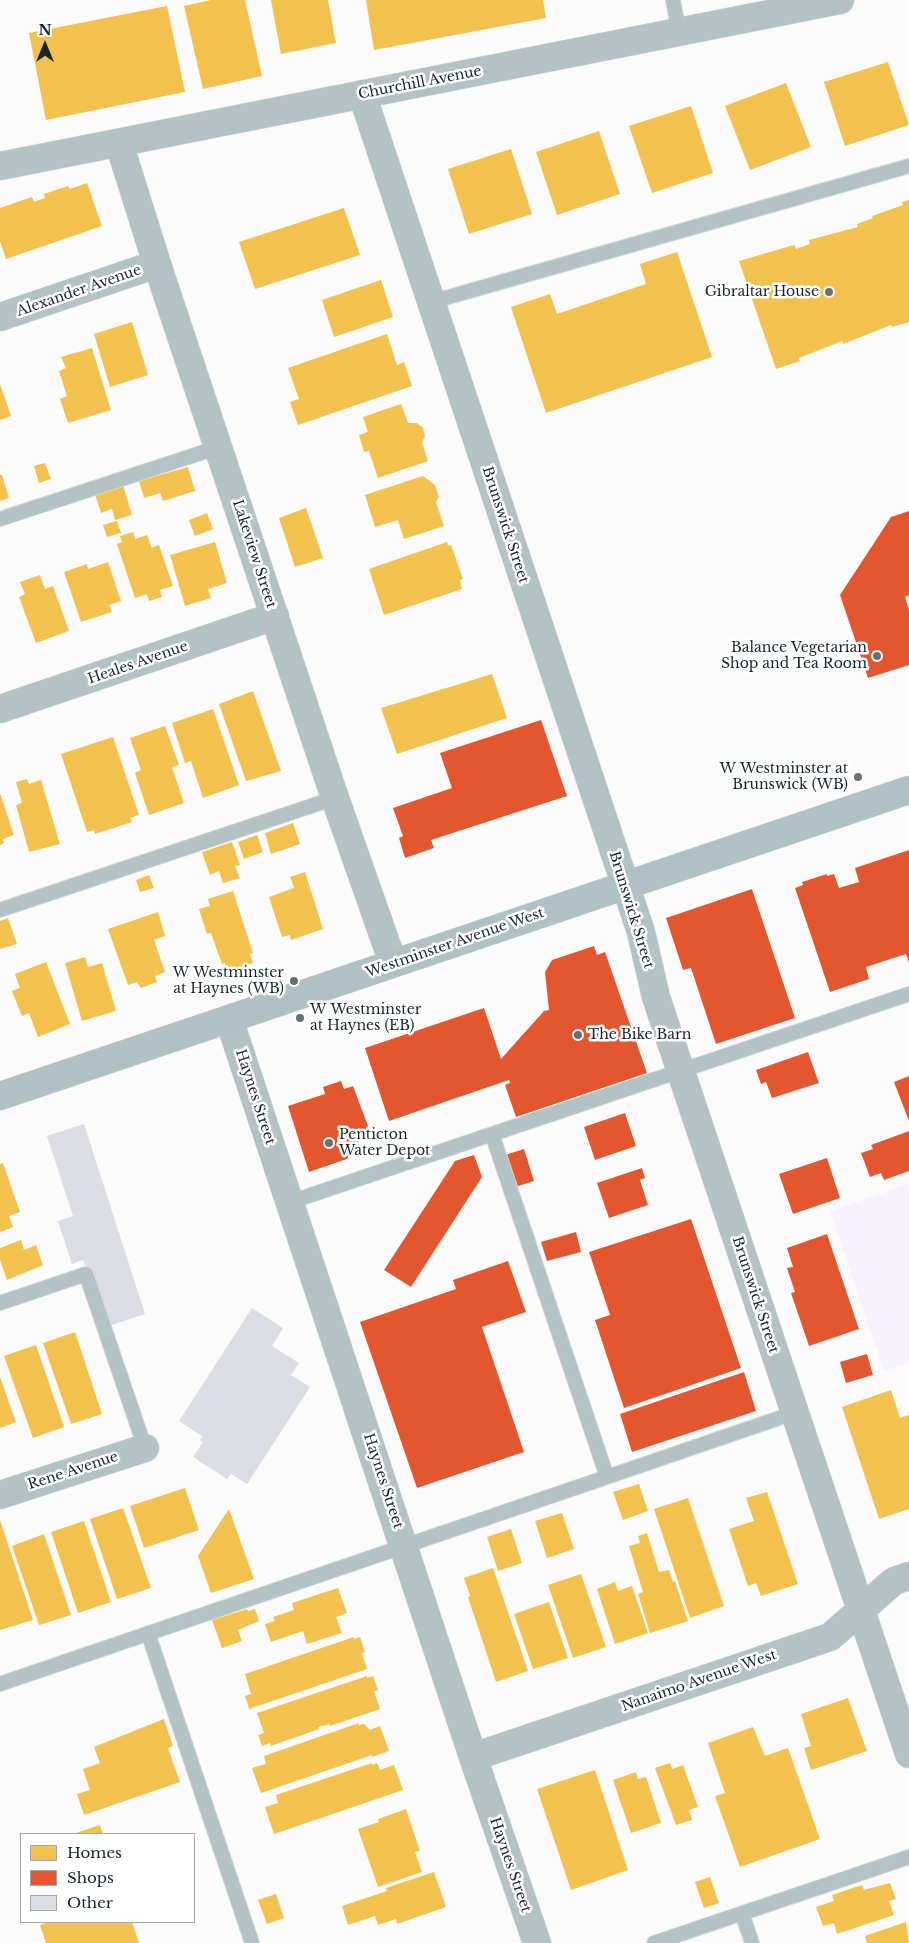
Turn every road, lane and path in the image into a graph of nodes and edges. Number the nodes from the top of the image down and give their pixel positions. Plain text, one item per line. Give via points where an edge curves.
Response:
1 (673, 0) edge
2 (840, 0) edge
3 (679, 32) junction
4 (362, 94) junction
5 (119, 143) junction
6 (0, 166) edge
7 (909, 166) edge
8 (157, 264) junction
9 (430, 302) junction
10 (0, 317) edge
11 (219, 447) junction
12 (0, 518) edge
13 (275, 616) junction
14 (0, 709) edge
15 (909, 790) edge
16 (335, 798) junction
17 (624, 886) junction
18 (0, 910) edge
19 (394, 963) junction
20 (909, 994) edge
21 (230, 1019) junction
22 (680, 1070) junction
23 (0, 1096) edge
24 (492, 1134) junction
25 (290, 1202) junction
26 (0, 1303) edge
27 (794, 1413) junction
28 (145, 1448) joint
29 (607, 1477) junction
30 (0, 1495) edge
31 (405, 1546) junction
32 (909, 1576) edge
33 (861, 1612) junction
34 (148, 1633) junction
35 (0, 1684) edge
36 (909, 1754) edge
37 (473, 1757) junction
38 (909, 1857) edge
39 (742, 1913) junction
40 (252, 1943) edge
41 (537, 1943) edge
42 (654, 1943) edge
43 (752, 1943) edge

1 - 3 lane
2 - 3 street, Churchill Avenue
3 - 4 street, Churchill Avenue
4 - 5 street, Churchill Avenue
4 - 9 street, Brunswick Street
5 - 6 street, Churchill Avenue
5 - 8 street, Lakeview Street
7 - 9 lane
8 - 10 street, Alexander Avenue
8 - 11 street, Lakeview Street
9 - 17 street, Brunswick Street
11 - 12 lane
11 - 13 street, Lakeview Street
13 - 14 street, Heales Avenue
13 - 16 street, Lakeview Street
15 - 17 main road, Westminster Avenue West
16 - 18 lane
16 - 19 street, Lakeview Street
17 - 19 main road, Westminster Avenue West
17 - 22 street, Brunswick Street
19 - 21 main road, Westminster Avenue West
20 - 22 lane
21 - 23 main road, Westminster Avenue West
21 - 25 street, Haynes Street
22 - 24 lane
22 - 27 street, Brunswick Street
24 - 25 lane
24 - 29 lane
25 - 31 street, Haynes Street
26 - 28 lane via 86,1274
27 - 29 lane
27 - 33 street, Brunswick Street
28 - 30 street, Rene Avenue
29 - 31 lane
31 - 34 lane
31 - 37 street, Haynes Street
32 - 33 street, Nanaimo Avenue West via 894,1581
33 - 36 street, Brunswick Street
33 - 37 street, Nanaimo Avenue West via 830,1637
34 - 35 lane
34 - 40 lane
37 - 41 street, Haynes Street
38 - 39 lane
39 - 42 lane
39 - 43 lane

